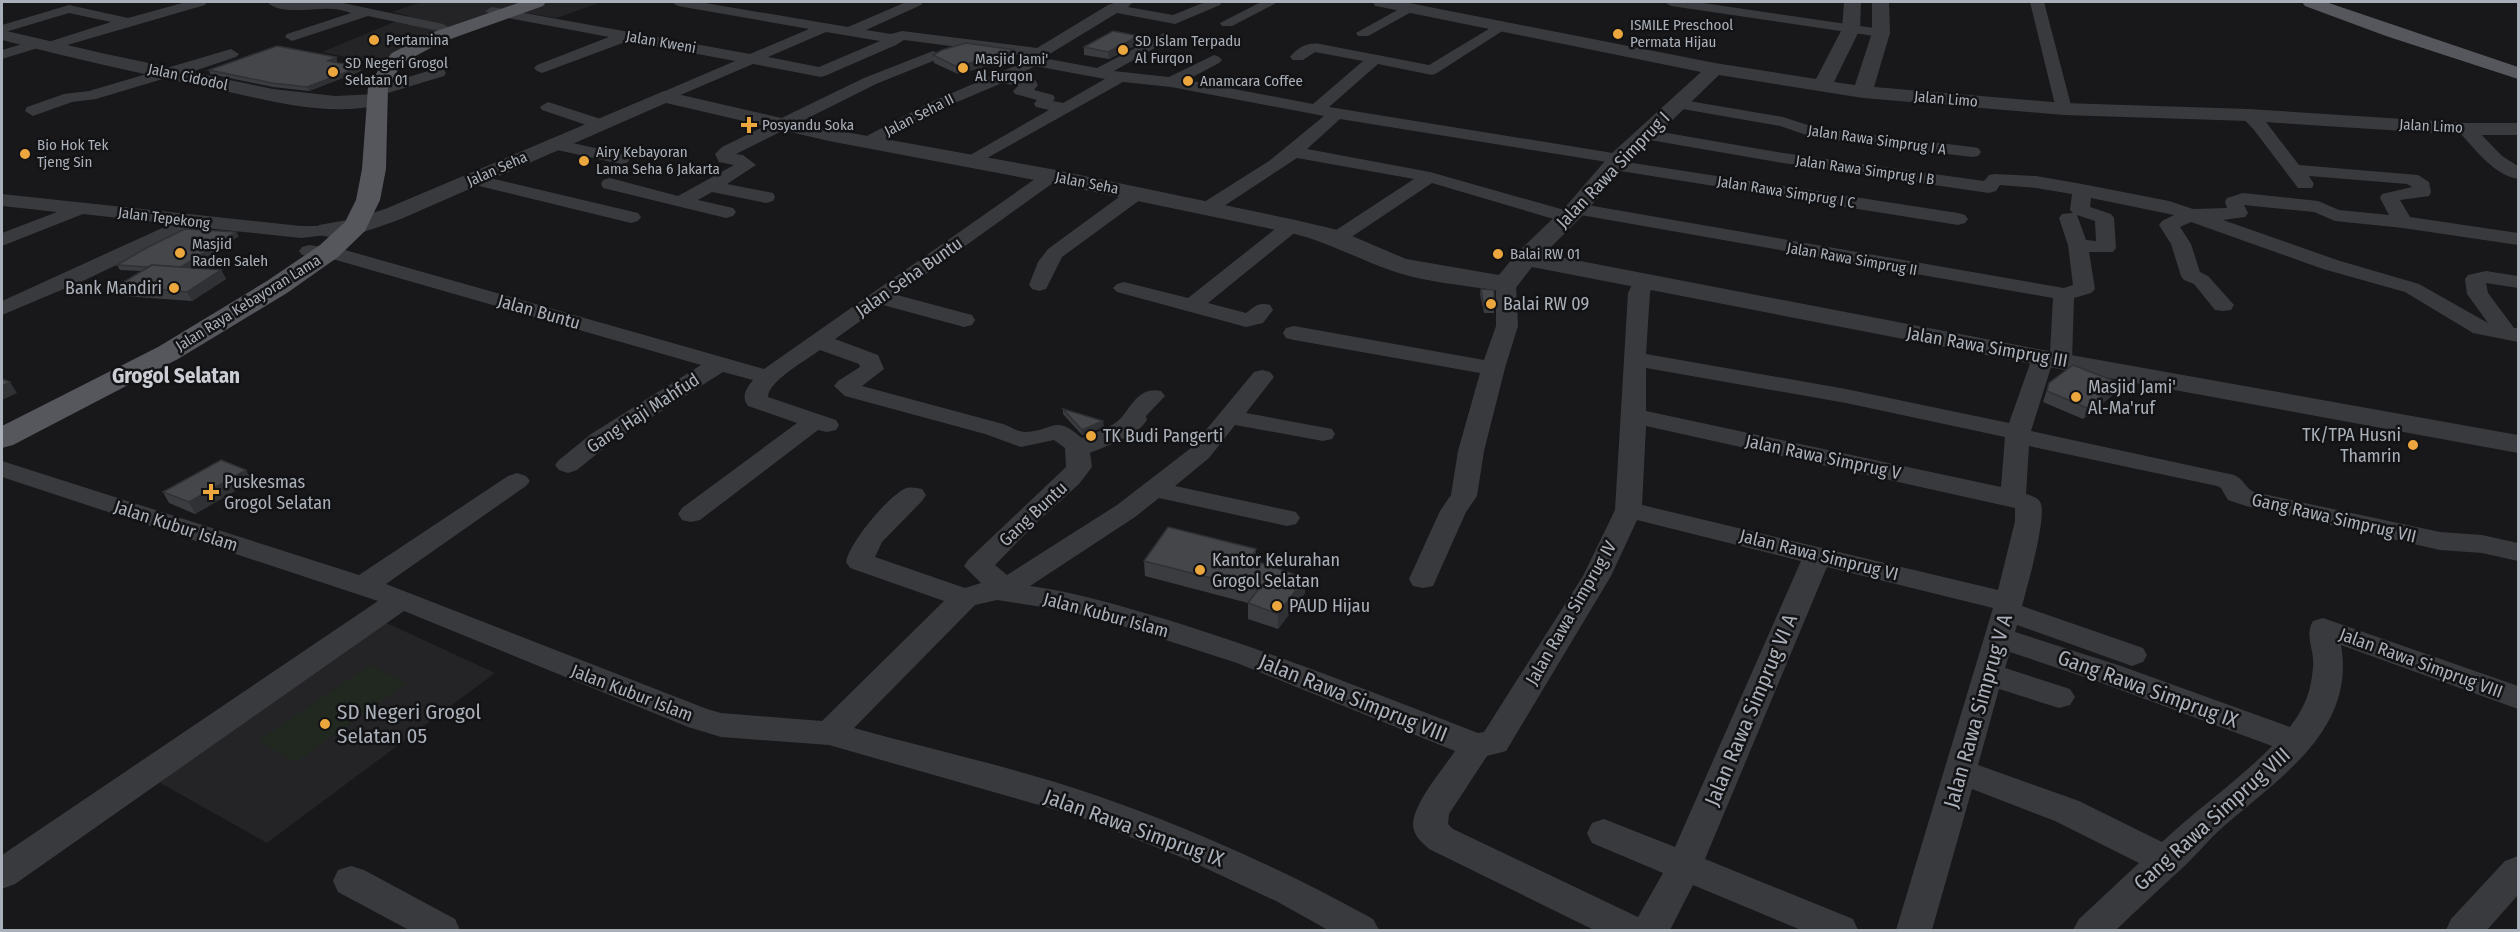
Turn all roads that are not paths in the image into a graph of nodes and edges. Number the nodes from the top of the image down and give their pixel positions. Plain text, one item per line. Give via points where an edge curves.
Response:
1 (200, 2) edge
2 (274, 2) edge
3 (537, 2) edge
4 (678, 2) edge
5 (726, 2) edge
6 (881, 2) edge
7 (1215, 2) edge
8 (1271, 2) edge
9 (1381, 2) edge
10 (1671, 2) edge
11 (1853, 2) edge
12 (1881, 2) edge
13 (2037, 2) edge
14 (2312, 2) edge
15 (2346, 2) edge
16 (1709, 4) edge
17 (73, 5) edge
18 (910, 5) edge
19 (1119, 5) edge
20 (120, 6) dead end
21 (710, 7) junction
22 (1410, 7) junction
23 (505, 9) edge
24 (367, 12) junction
25 (92, 13) junction
26 (128, 22) junction
27 (1227, 24) dead end
28 (1502, 25) junction
29 (825, 27) junction
30 (2, 28) edge
31 (443, 28) junction
32 (1851, 29) junction
33 (849, 32) junction
34 (1363, 33) dead end
35 (1881, 33) junction
36 (2, 35) edge
37 (627, 36) junction
38 (292, 37) dead end
39 (1164, 37) dead end
40 (891, 42) dead end
41 (43, 45) junction
42 (231, 54) dead end
43 (2, 55) edge
44 (933, 56) edge
45 (1036, 57) junction
46 (1298, 57) dead end
47 (748, 58) junction
48 (1376, 58) junction
49 (2518, 59) edge
50 (1214, 60) dead end
51 (542, 68) dead end
52 (1715, 69) junction
53 (438, 73) dead end
54 (1100, 73) junction
55 (2518, 73) edge
56 (168, 74) junction
57 (1120, 77) junction
58 (1003, 78) junction
59 (1171, 82) junction
60 (1822, 87) junction
61 (38, 90) dead end
62 (1863, 92) junction
63 (70, 97) junction
64 (664, 97) junction
65 (371, 98) junction
66 (1677, 104) junction
67 (548, 107) dead end
68 (1063, 108) junction
69 (1317, 109) junction
70 (2064, 109) junction
71 (33, 111) dead end
72 (1336, 113) junction
73 (2248, 115) junction
74 (598, 124) junction
75 (780, 124) junction
76 (2466, 129) junction
77 (2518, 129) edge
78 (1644, 134) junction
79 (869, 142) junction
80 (554, 144) junction
81 (1295, 152) junction
82 (1972, 152) dead end
83 (621, 159) dead end
84 (971, 162) junction
85 (1617, 162) junction
86 (2296, 170) junction
87 (2518, 174) edge
88 (1052, 176) junction
89 (1430, 177) junction
90 (473, 179) junction
91 (609, 184) dead end
92 (710, 186) junction
93 (2082, 190) junction
94 (1137, 193) junction
95 (2307, 195) dead end
96 (766, 197) dead end
97 (2, 200) edge
98 (681, 202) junction
99 (83, 208) junction
100 (1208, 208) junction
101 (726, 212) dead end
102 (1571, 213) junction
103 (2190, 215) junction
104 (631, 217) dead end
105 (2069, 218) dead end
106 (1958, 219) dead end
107 (192, 221) junction
108 (2403, 222) junction
109 (356, 226) junction
110 (1291, 226) junction
111 (1337, 238) junction
112 (2518, 239) edge
113 (2, 240) edge
114 (322, 244) junction
115 (2078, 245) junction
116 (1526, 258) junction
117 (1643, 281) junction
118 (2518, 282) edge
119 (1506, 284) junction
120 (1039, 285) dead end
121 (1124, 288) dead end
122 (2064, 294) junction
123 (880, 297) junction
124 (2223, 305) dead end
125 (1191, 306) junction
126 (2, 309) edge
127 (1262, 310) dead end
128 (964, 320) dead end
129 (1294, 333) dead end
130 (2513, 334) edge
131 (818, 341) junction
132 (1634, 359) junction
133 (2052, 359) junction
134 (719, 364) junction
135 (1493, 368) junction
136 (767, 377) junction
137 (1262, 377) dead end
138 (1153, 396) dead end
139 (63, 402) junction
140 (1634, 416) junction
141 (1229, 417) junction
142 (2, 426) edge
143 (1323, 434) dead end
144 (2018, 434) junction
145 (2, 438) edge
146 (1070, 441) junction
147 (2518, 444) edge
148 (568, 465) dead end
149 (2, 469) edge
150 (517, 481) dead end
151 (1154, 489) junction
152 (914, 495) dead end
153 (2013, 498) junction
154 (1628, 510) junction
155 (691, 514) dead end
156 (1287, 518) dead end
157 (2518, 552) edge
158 (1818, 554) junction
159 (1423, 579) dead end
160 (363, 586) junction
161 (999, 592) junction
162 (965, 598) junction
163 (402, 599) junction
164 (2005, 617) junction
165 (1239, 653) joint
166 (2132, 655) dead end
167 (2329, 665) joint
168 (1989, 674) junction
169 (2059, 697) dead end
170 (2518, 698) edge
171 (829, 733) junction
172 (2296, 742) junction
173 (1476, 746) junction
174 (1962, 772) junction
175 (1604, 833) dead end
176 (2167, 861) junction
177 (1684, 867) junction
178 (2518, 871) edge
179 (2, 874) edge
180 (351, 881) dead end
181 (442, 930) edge
182 (1360, 930) edge
183 (1629, 930) edge
184 (1650, 930) edge
185 (1839, 930) edge
186 (1914, 930) edge
187 (2092, 930) edge
188 (2464, 930) edge

1 - 26 street
2 - 24 street via 306,8 330,4
3 - 23 main road, Jalan Raya Kebayoran Lama
4 - 21 street, Jalan Rawa Simprug I C
5 - 21 street
6 - 18 street
7 - 19 street via 1175,20
8 - 27 street
9 - 22 street, Jalan Limo
10 - 16 street
11 - 32 street
12 - 35 street
13 - 70 street
14 - 55 main road
15 - 49 main road
16 - 32 street
17 - 25 street
17 - 30 street
18 - 33 street
19 - 45 street, Jalan Seha II
20 - 25 street
21 - 29 street, Jalan Rawa Simprug I C
22 - 28 street, Jalan Limo
22 - 34 street
23 - 31 main road, Jalan Raya Kebayoran Lama
23 - 37 street, Jalan Kweni
23 - 65 main road, Jalan Raya Kebayoran Lama via 399,57
24 - 31 street
24 - 38 street
25 - 26 street
26 - 41 street
28 - 48 street via 1432,70
28 - 52 street, Jalan Limo
29 - 33 street, Jalan Rawa Simprug I C
29 - 47 street
31 - 65 main road, Jalan Raya Kebayoran Lama via 405,43 377,61 360,84
32 - 35 street
32 - 60 street
33 - 45 street, Jalan Rawa Simprug I C via 893,39 902,35
35 - 62 street
36 - 41 street, Jalan Cidodol
37 - 47 street, Jalan Kweni
37 - 51 street
39 - 54 street
40 - 47 street, Jalan Kweni via 823,72
41 - 43 street
41 - 56 street, Jalan Cidodol
42 - 56 street
44 - 75 street
45 - 54 street, Jalan Rawa Simprug I C
45 - 58 street, Jalan Seha II
46 - 48 street via 1312,47
47 - 64 street, Jalan Seha
48 - 69 street
50 - 59 street
52 - 60 street, Jalan Limo
52 - 66 street, Jalan Rawa Simprug I
53 - 65 street
54 - 57 street, Jalan Rawa Simprug I C
56 - 63 street via 90,96
56 - 65 street, Jalan Cidodol via 300,100
57 - 59 street, Jalan Rawa Simprug I C
57 - 68 street
58 - 68 street via 1029,83 1021,91 1047,98 1042,104
58 - 79 street, Jalan Seha II via 937,105
59 - 69 street, Jalan Rawa Simprug I C
60 - 62 street, Jalan Limo
61 - 63 street
62 - 70 street, Jalan Limo
63 - 71 street
64 - 74 street, Jalan Seha
64 - 75 street, Jalan Seha
65 - 109 main road, Jalan Raya Kebayoran Lama via 374,168 368,200
65 - 114 main road, Jalan Raya Kebayoran Lama via 345,204
66 - 78 street, Jalan Rawa Simprug I
66 - 82 street, Jalan Rawa Simprug I A via 1783,122 1815,133
67 - 74 street
68 - 84 street
69 - 72 street, Jalan Rawa Simprug I C
70 - 73 street, Jalan Limo
72 - 81 street
72 - 85 street, Jalan Rawa Simprug I C
73 - 76 street, Jalan Limo
73 - 86 street
74 - 80 street, Jalan Seha
75 - 79 street, Jalan Seha
75 - 92 street via 724,154 724,158 747,165
76 - 77 street, Jalan Limo
76 - 87 street via 2496,160
78 - 85 street, Jalan Rawa Simprug I
78 - 93 street, Jalan Rawa Simprug I B via 1989,187 1996,179
79 - 84 street, Jalan Seha
80 - 83 street
80 - 90 street, Jalan Seha
81 - 89 street, Jalan Rawa Simprug II
81 - 100 street
84 - 88 street, Jalan Seha
85 - 102 street, Jalan Rawa Simprug I
85 - 106 street, Jalan Rawa Simprug I C
86 - 95 street
86 - 108 street via 2417,181 2422,192 2389,198
88 - 94 street, Jalan Seha
88 - 123 street, Jalan Seha Buntu
89 - 102 street, Jalan Rawa Simprug II
89 - 111 street
90 - 104 street
90 - 109 street, Jalan Seha
91 - 98 street
92 - 96 street
92 - 98 street
93 - 103 street via 2169,207
93 - 115 street via 2080,210 2104,218 2106,248
94 - 100 street, Jalan Seha
94 - 120 street via 1055,253
97 - 99 street, Jalan Tepekong
98 - 101 street
99 - 107 street, Jalan Tepekong
99 - 113 street
100 - 110 street, Jalan Seha
102 - 116 street, Jalan Rawa Simprug I
102 - 122 street, Jalan Rawa Simprug II
103 - 108 street via 2236,214 2234,202 2252,200
103 - 124 street via 2169,225 2181,244 2191,276 2201,280
103 - 130 street via 2330,265 2409,287 2481,328
105 - 115 street
107 - 114 street, Jalan Tepekong via 301,232
107 - 126 street
108 - 112 street
109 - 114 main road, Jalan Raya Kebayoran Lama
110 - 111 street, Jalan Seha
110 - 125 street
111 - 119 street, Jalan Seha via 1419,270
114 - 134 street, Jalan Buntu
114 - 139 main road, Jalan Raya Kebayoran Lama via 277,287 168,353
115 - 122 street via 2084,289
116 - 117 street, Jalan Rawa Simprug III
116 - 119 street, Jalan Rawa Simprug I
117 - 132 street, Jalan Rawa Simprug IV
117 - 133 street, Jalan Rawa Simprug III
118 - 130 street via 2475,279 2478,294
119 - 135 street via 1507,326
121 - 125 street
122 - 133 street
123 - 128 street
123 - 131 street, Jalan Seha Buntu
125 - 127 street via 1246,320 1255,318
129 - 135 street
131 - 136 street, Jalan Seha Buntu
131 - 146 street via 870,360 872,369 846,386 854,391 1021,440 1052,431
132 - 140 street, Jalan Rawa Simprug IV
132 - 144 street via 1846,396
133 - 144 street
133 - 147 street, Jalan Rawa Simprug III
134 - 136 street, Jalan Buntu
134 - 148 street, Gang Haji Mahfud via 600,439
135 - 159 street via 1471,451 1464,496 1453,511
136 - 155 street via 756,392 756,401 821,422
137 - 141 street
138 - 146 street via 1134,415 1135,420 1110,435
139 - 142 main road, Jalan Raya Kebayoran Lama
139 - 145 main road, Jalan Raya Kebayoran Lama
140 - 153 street, Jalan Rawa Simprug V
140 - 154 street, Jalan Rawa Simprug IV
141 - 143 street
141 - 151 street via 1200,453
144 - 153 street
144 - 157 street, Gang Rawa Simprug VII via 2229,481 2237,494 2256,500 2440,542 2482,544
146 - 161 street, Gang Buntu via 1079,467 978,566 995,579
149 - 160 street, Jalan Kubur Islam
150 - 160 street
151 - 156 street
151 - 161 street
152 - 162 street via 866,544 860,562
153 - 164 street, Jalan Rawa Simprug V A via 2028,504 2028,521
154 - 158 street, Jalan Rawa Simprug VI
154 - 173 street, Jalan Rawa Simprug IV via 1597,576 1495,742
158 - 164 street, Jalan Rawa Simprug VI
158 - 177 street, Jalan Rawa Simprug VI A
160 - 163 street, Jalan Kubur Islam
161 - 162 street, Jalan Kubur Islam
161 - 165 street, Jalan Kubur Islam via 1062,600
162 - 171 street
163 - 171 street, Jalan Kubur Islam via 699,719 721,725
163 - 179 street
164 - 166 street
164 - 168 street, Jalan Rawa Simprug V A
164 - 172 street, Gang Rawa Simprug IX via 2110,674
165 - 173 street, Jalan Rawa Simprug VIII
167 - 170 street, Jalan Rawa Simprug VIII via 2323,628
167 - 172 street, Gang Rawa Simprug VIII via 2320,710
168 - 169 street
168 - 174 street, Jalan Rawa Simprug V A
171 - 182 street, Jalan Rawa Simprug IX via 1078,803 1289,890
172 - 176 street, Gang Rawa Simprug VIII
173 - 183 street via 1432,812 1430,828 1442,839
174 - 176 street via 2067,811
174 - 186 street, Jalan Rawa Simprug V A
175 - 177 street
176 - 187 street, Gang Rawa Simprug VIII
177 - 184 street, Jalan Rawa Simprug VI A
177 - 185 street
178 - 188 street
180 - 181 street

